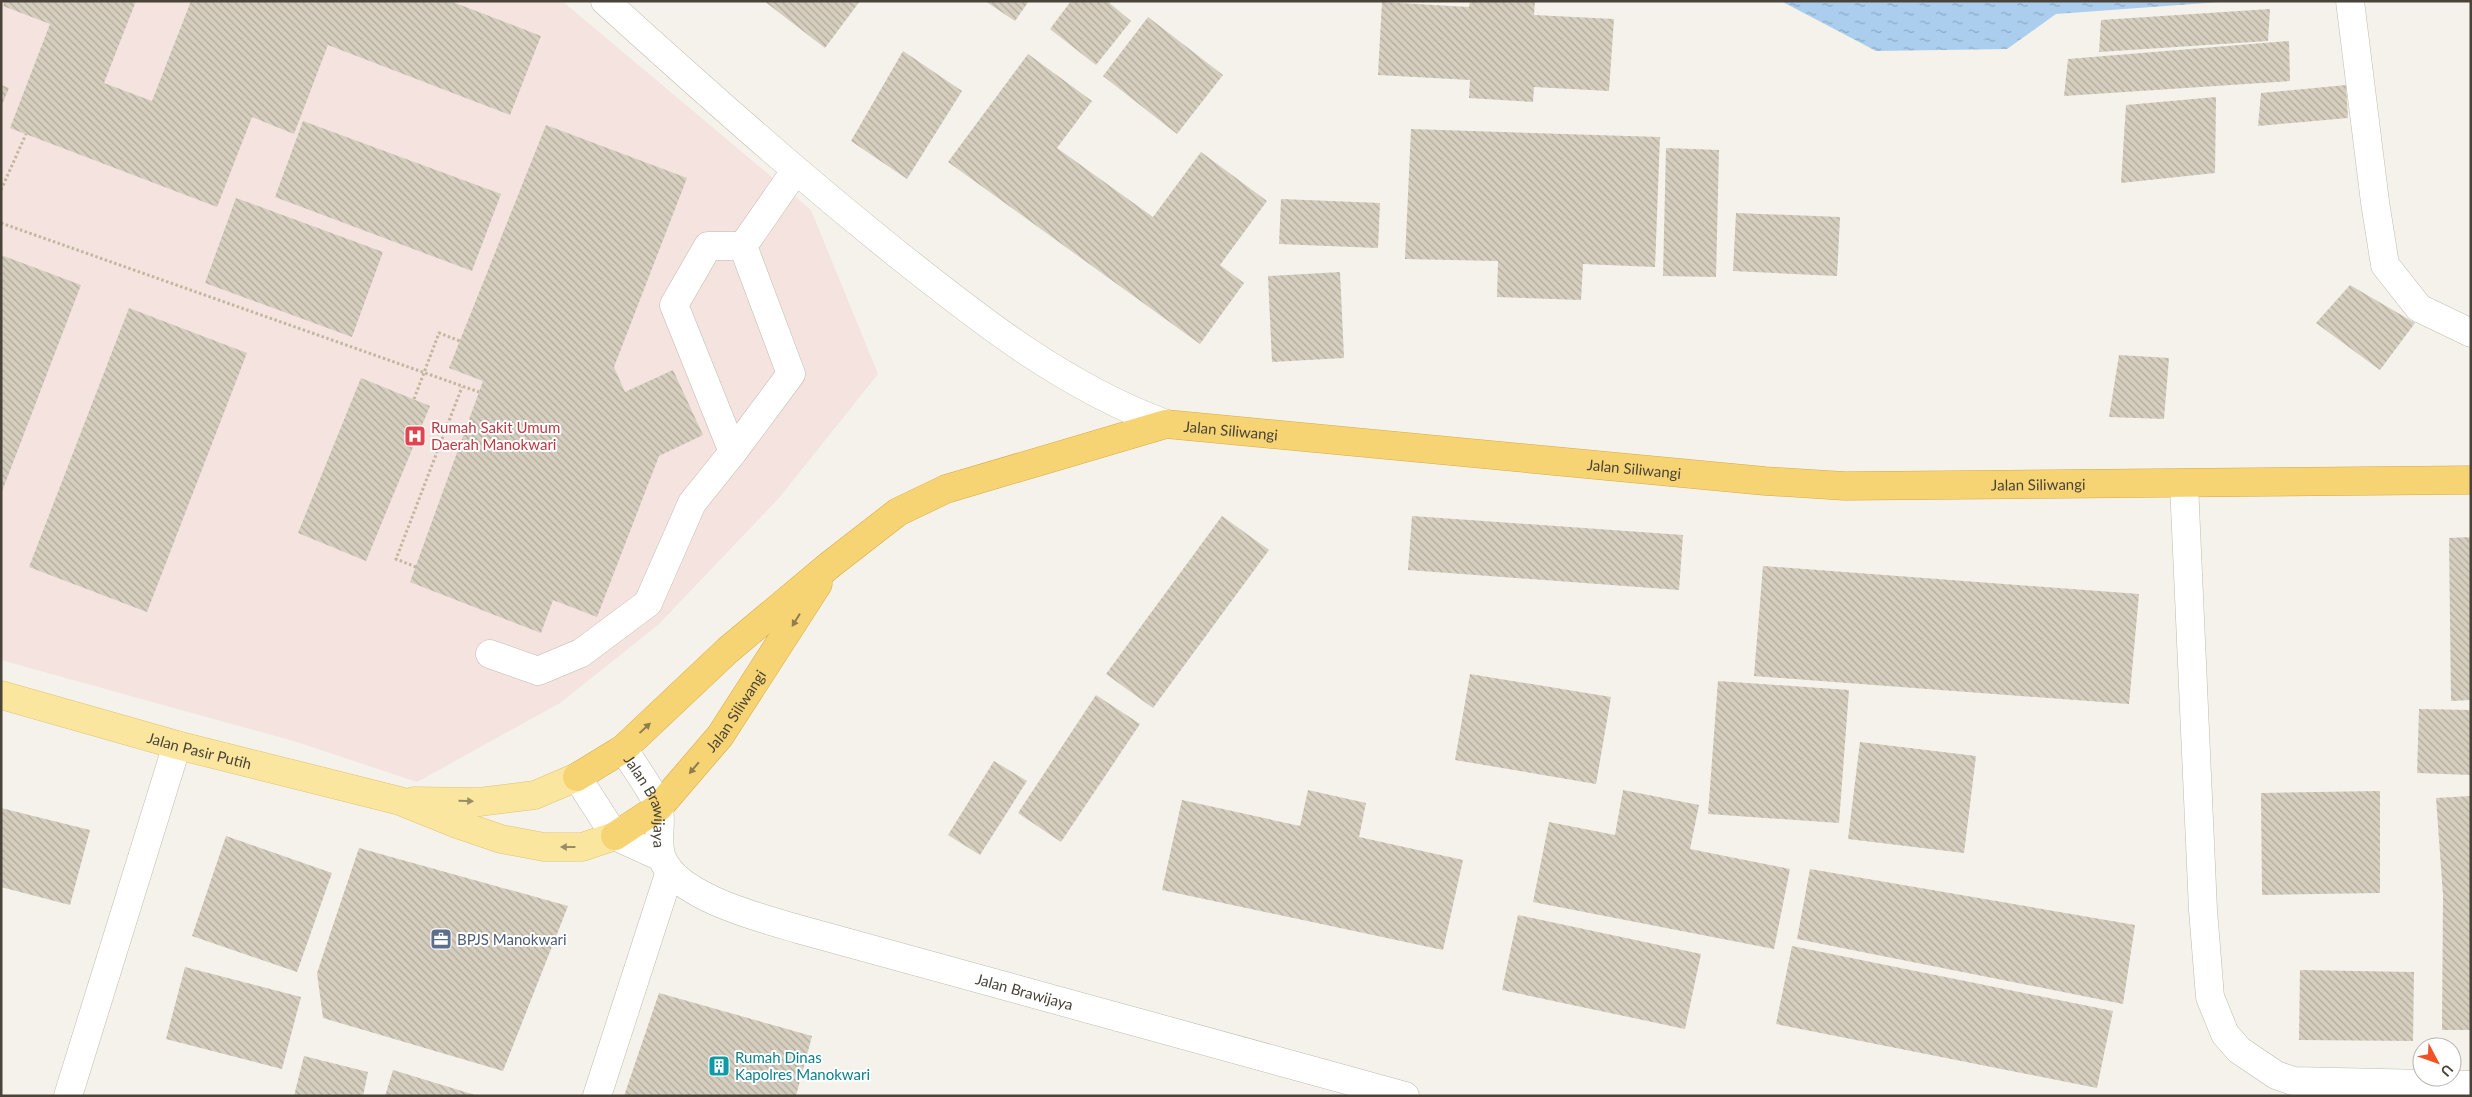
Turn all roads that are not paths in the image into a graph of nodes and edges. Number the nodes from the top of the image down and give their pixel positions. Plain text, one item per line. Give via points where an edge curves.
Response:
1 (605, 1) edge
2 (2350, 1) edge
3 (795, 171) junction
4 (743, 246) junction
5 (2471, 333) edge
6 (1166, 424) junction
7 (734, 452) junction
8 (2471, 480) edge
9 (2184, 484) junction
10 (831, 564) junction
11 (490, 654) dead end
12 (1, 694) edge
13 (177, 745) junction
14 (623, 749) junction
15 (577, 776) junction
16 (400, 801) junction
17 (659, 807) junction
18 (615, 836) junction
19 (665, 864) junction
20 (2471, 1086) edge
21 (68, 1096) edge
22 (597, 1096) edge
23 (1406, 1096) edge

1 - 3 street
2 - 5 street via 2374,202 2385,264 2419,308
3 - 4 street
3 - 6 street via 945,292 1059,374 1132,412
4 - 7 street via 791,374
4 - 7 street via 708,246 674,306
6 - 9 highway, Jalan Siliwangi via 1765,481 1827,484
6 - 10 highway, Jalan Siliwangi via 946,489 898,512
7 - 11 street via 692,503 648,603 581,653 538,671
8 - 9 highway, Jalan Siliwangi
9 - 20 street via 2203,910 2210,997 2217,1018 2239,1050 2276,1075 2293,1081
14 -> 10 highway, Jalan Siliwangi via 728,650
10 -> 17 highway, Jalan Siliwangi via 720,736
12 - 13 main road, Jalan Pasir Putih
13 - 16 main road, Jalan Pasir Putih
13 - 21 street
14 - 15 highway, Jalan Siliwangi
14 - 17 street, Jalan Brawijaya
16 -> 15 main road, Jalan Pasir Putih via 479,802 535,795
15 - 18 street
18 -> 16 main road, Jalan Pasir Putih via 582,847 544,846 492,836
17 - 18 highway, Jalan Siliwangi
17 - 19 street, Jalan Brawijaya
18 - 19 street, Jalan Brawijaya
19 - 22 street
19 - 23 street, Jalan Brawijaya via 688,886 750,915

